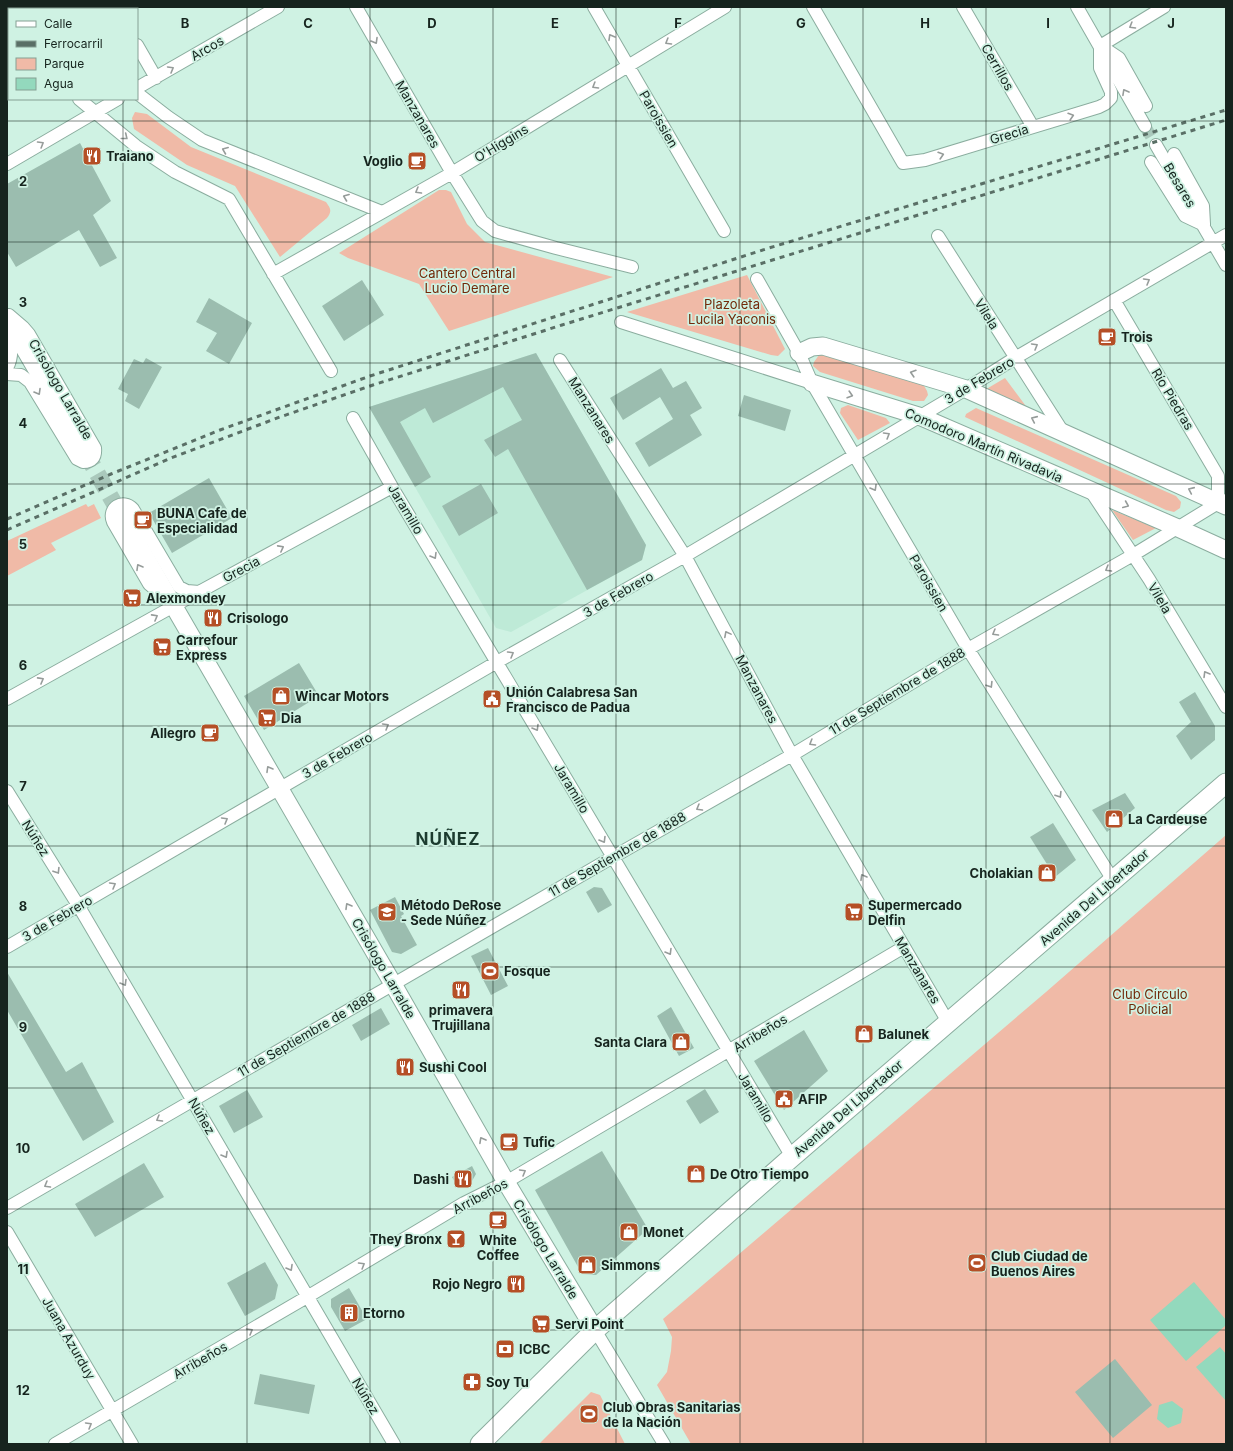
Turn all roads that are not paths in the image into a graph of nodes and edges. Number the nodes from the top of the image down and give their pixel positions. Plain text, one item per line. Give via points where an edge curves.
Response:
1 (278, 7) edge
2 (356, 7) edge
3 (594, 7) edge
4 (725, 7) edge
5 (813, 7) edge
6 (963, 7) edge
7 (1077, 7) edge
8 (1164, 7) edge
9 (1100, 46) junction
10 (138, 47) edge
11 (629, 66) junction
12 (156, 78) junction
13 (138, 87) edge
14 (138, 94) edge
15 (80, 100) edge
16 (116, 100) edge
17 (1146, 106) dead end
18 (94, 112) junction
19 (1144, 126) tunnel mouth
20 (1033, 127) junction
21 (1156, 145) tunnel mouth
22 (1174, 154) dead end
23 (1151, 162) dead end
24 (7, 164) edge
25 (452, 173) junction
26 (382, 212) junction
27 (1204, 225) junction
28 (724, 231) dead end
29 (1226, 235) edge
30 (938, 236) dead end
31 (1213, 243) junction
32 (1226, 265) edge
33 (632, 267) dead end
34 (273, 274) junction
35 (757, 279) dead end
36 (1114, 300) junction
37 (7, 314) edge
38 (7, 318) edge
39 (621, 322) dead end
40 (7, 329) edge
41 (799, 353) junction
42 (1015, 358) junction
43 (560, 360) dead end
44 (7, 368) edge
45 (331, 371) dead end
46 (7, 374) edge
47 (812, 383) junction
48 (966, 389) junction
49 (919, 416) junction
50 (353, 418) dead end
51 (1063, 432) junction
52 (85, 452) tunnel mouth
53 (854, 455) junction
54 (392, 487) junction
55 (1090, 490) junction
56 (1224, 502) edge
57 (118, 510) tunnel mouth
58 (1178, 528) junction
59 (1226, 550) edge
60 (1133, 555) junction
61 (685, 556) junction
62 (199, 592) junction
63 (174, 606) junction
64 (968, 649) junction
65 (497, 662) junction
66 (7, 699) edge
67 (1226, 707) edge
68 (792, 755) junction
69 (1226, 783) edge
70 (280, 788) junction
71 (7, 791) edge
72 (613, 857) junction
73 (1113, 880) junction
74 (78, 905) junction
75 (7, 947) edge
76 (904, 947) junction
77 (393, 984) junction
78 (948, 1022) junction
79 (729, 1051) junction
80 (193, 1100) junction
81 (792, 1157) junction
82 (506, 1182) junction
83 (7, 1208) edge
84 (7, 1232) edge
85 (307, 1297) junction
86 (595, 1330) junction
87 (113, 1411) junction
88 (55, 1444) edge
89 (132, 1444) edge
90 (394, 1444) edge
91 (480, 1444) edge
92 (664, 1444) edge

12 -> 1 street, Arcos
2 -> 25 street, Manzanares
11 -> 3 street, Paroissien
4 -> 11 street, O'Higgins
5 -> 20 street, Grecia via 903,163 925,160
6 - 20 street, Cerrillos
7 - 9 street
8 -> 9 street
9 - 17 street via 1119,58
19 -> 9 street
20 -> 9 street, Grecia via 1099,107 1111,98 1111,92 1100,68
10 - 12 street
11 -> 25 street, O'Higgins
11 - 28 street, Paroissien
12 - 13 street, Arcos
26 -> 14 street via 202,140
15 - 18 street
16 - 18 street
24 -> 18 street
18 -> 34 street via 136,146 176,172 229,199
21 - 27 street, Besares
22 - 27 street, Besares via 1203,206
23 - 27 street, Besares via 1185,216
25 -> 26 street, O'Higgins
25 - 33 street, Manzanares via 482,221 495,231
26 - 34 street, O'Higgins
27 - 31 street, Besares
29 - 31 street, 3 de Febrero
30 - 42 street, Vilela
31 - 32 street, Besares
36 -> 31 street, 3 de Febrero
34 - 45 street
35 - 41 street, Paroissien
42 -> 36 street, 3 de Febrero
36 - 56 street, Río Piedras via 1218,476
46 -> 37 street, Crisólogo Larralde via 21,375 30,382 76,459 85,462 91,460 95,448 29,334
38 - 52 street, Crisólogo Larralde
39 - 47 street, Comodoro Martín Rivadavia
40 - 44 street via 12,351
41 - 47 street, Paroissien
48 -> 41 street via 823,346 812,347
42 - 48 street, 3 de Febrero
42 - 51 street, Vilela
43 - 61 street, Manzanares
47 -> 49 street, Comodoro Martín Rivadavia
47 - 53 street, Paroissien
48 - 49 street, 3 de Febrero
51 -> 48 street
53 -> 49 street, 3 de Febrero
49 - 55 street, Comodoro Martín Rivadavia
50 - 54 street, Jaramillo
56 -> 51 street
53 - 61 street, 3 de Febrero
53 -> 64 street, Paroissien
62 -> 54 street, Grecia
54 -> 65 street, Jaramillo
55 -> 58 street, Comodoro Martín Rivadavia
55 - 60 street, Vilela
56 - 58 street, 11 de Septiembre de 1888
57 - 63 street, Crisólogo Larralde
58 - 59 street, Comodoro Martín Rivadavia
58 - 60 street, 11 de Septiembre de 1888
60 -> 64 street, 11 de Septiembre de 1888
67 -> 60 street, Vilela
65 -> 61 street, 3 de Febrero
68 -> 61 street, Manzanares
62 - 63 street, Grecia
63 -> 62 street, Crisólogo Larralde via 149,584 113,522 112,514 117,506 127,504 133,509 179,587
66 -> 63 street, Grecia
70 -> 63 street, Crisólogo Larralde
64 -> 68 street, 11 de Septiembre de 1888
64 -> 73 street, Paroissien
70 -> 65 street, 3 de Febrero
65 -> 72 street, Jaramillo
68 -> 72 street, 11 de Septiembre de 1888
76 -> 68 street, Manzanares
69 - 73 main road, Avenida Del Libertador
74 -> 70 street, 3 de Febrero
77 -> 70 street, Crisólogo Larralde
71 -> 74 street, Núñez
72 - 77 street, 11 de Septiembre de 1888
72 -> 79 street, Jaramillo
73 - 78 main road, Avenida Del Libertador
74 - 75 street, 3 de Febrero
74 -> 80 street, Núñez
76 - 78 street, Manzanares
76 - 79 street, Arribeños
77 - 80 street, 11 de Septiembre de 1888
82 -> 77 street, Crisólogo Larralde
78 - 81 main road, Avenida Del Libertador
79 - 81 street, Jaramillo
82 -> 79 street, Arribeños
80 -> 83 street, 11 de Septiembre de 1888
80 -> 85 street, Núñez
81 - 86 main road, Avenida Del Libertador
85 -> 82 street, Arribeños via 464,1203
82 - 86 street, Crisólogo Larralde
84 - 87 street, Juana Azurduy
87 -> 85 street, Arribeños
85 - 90 street, Núñez
86 - 91 main road, Avenida Del Libertador
86 - 92 street
88 -> 87 street, Arribeños
87 - 89 street, Juana Azurduy

